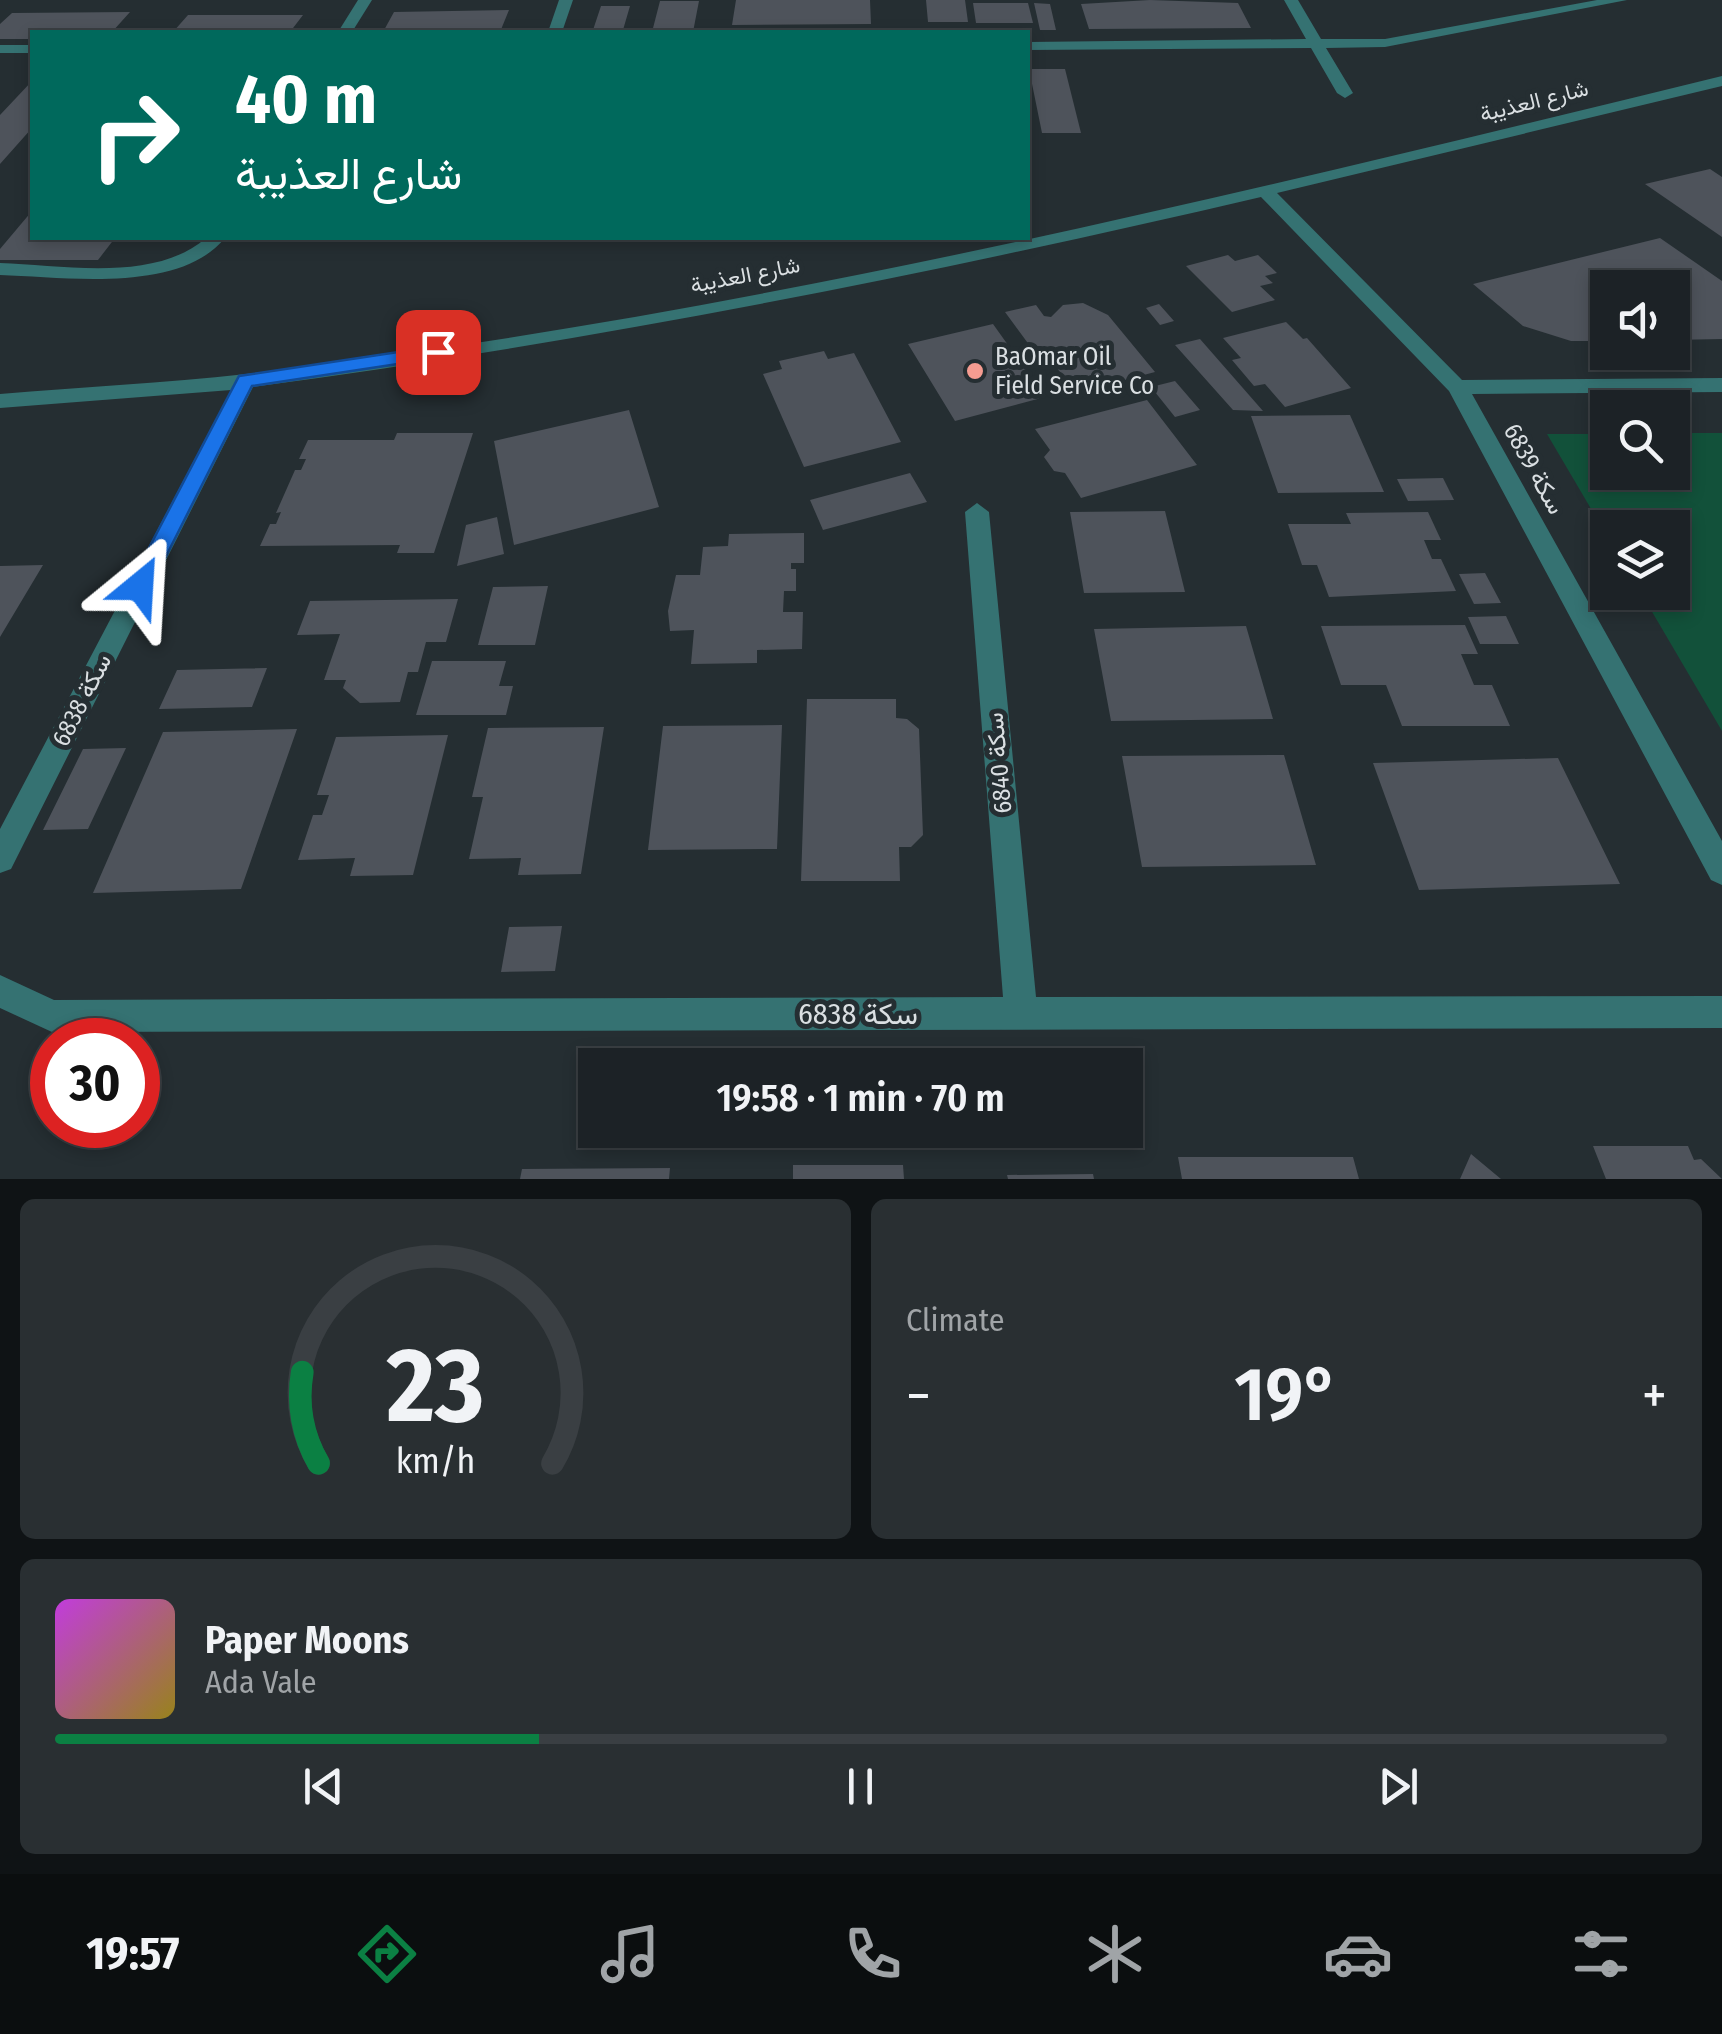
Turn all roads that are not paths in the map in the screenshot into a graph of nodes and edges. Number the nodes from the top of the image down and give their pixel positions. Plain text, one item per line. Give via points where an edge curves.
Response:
1 (365, 0) edge
2 (566, 0) edge
3 (1292, 0) edge
4 (1620, 0) edge
5 (346, 30) edge
6 (556, 30) edge
7 (1318, 44) junction
8 (1030, 46) edge
9 (0, 49) edge
10 (30, 49) edge
11 (1722, 80) edge
12 (1345, 94) dead end
13 (1266, 192) junction
14 (213, 240) edge
15 (0, 269) edge
16 (246, 380) junction
17 (1722, 385) edge
18 (1458, 387) junction
19 (0, 401) edge
20 (977, 512) dead end
21 (0, 859) edge
22 (1722, 870) edge
23 (0, 991) edge
24 (1722, 1012) edge
25 (1021, 1014) junction

1 - 5 street
2 - 6 street
3 - 7 street
4 - 7 street via 1410,40
7 - 8 street
7 - 12 street
9 - 10 street
11 - 13 street, شارع العذيبة
13 - 16 street, شارع العذيبة via 592,330
13 - 18 street, سكة 6839
14 - 15 street via 185,260 157,268
16 - 19 street, شارع العذيبة
16 - 21 street, سكة 6838
17 - 18 street
18 - 22 street, سكة 6839
20 - 25 street, سكة 6840
23 - 25 street, سكة 6838 via 52,1016
24 - 25 street, سكة 6838

